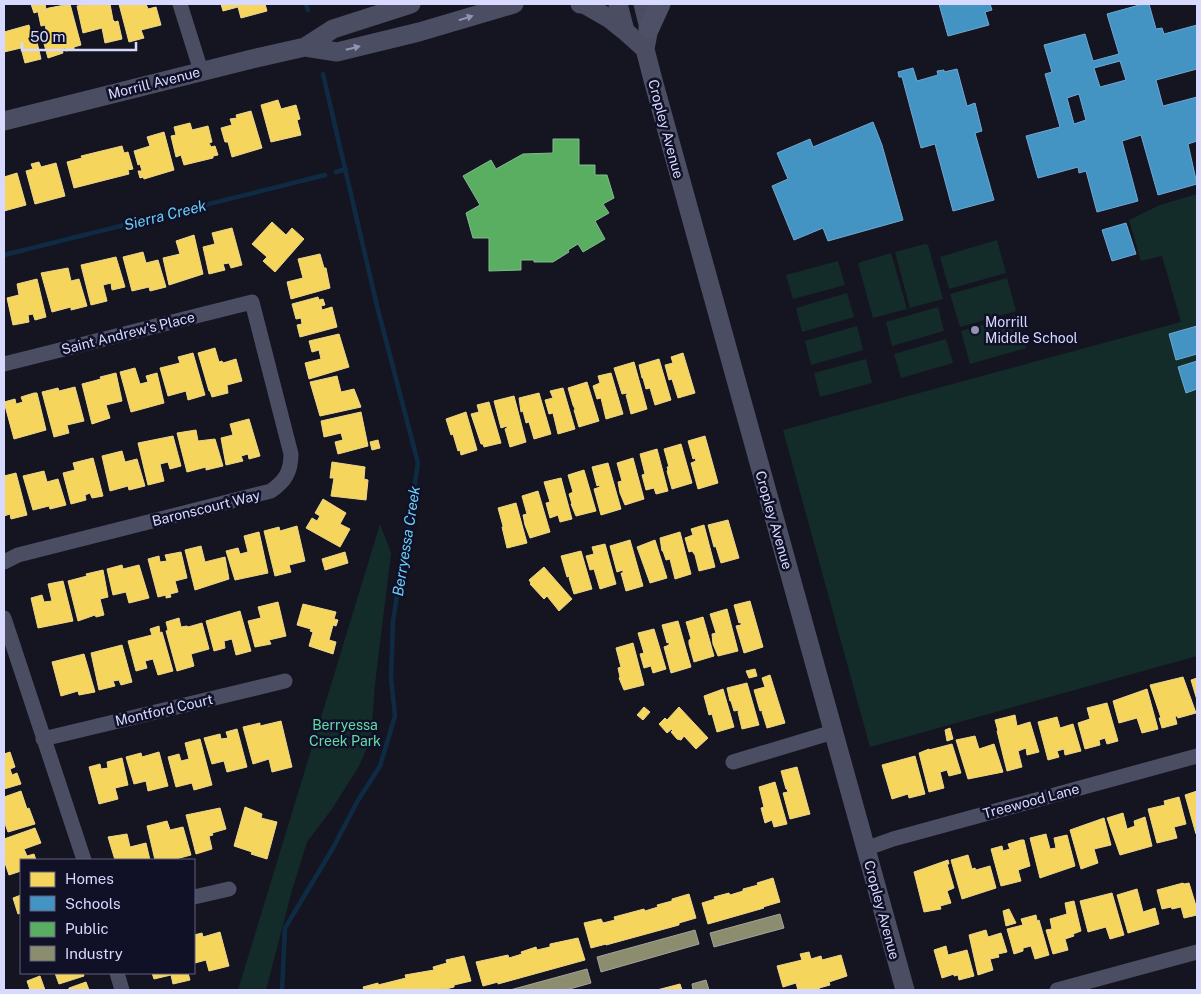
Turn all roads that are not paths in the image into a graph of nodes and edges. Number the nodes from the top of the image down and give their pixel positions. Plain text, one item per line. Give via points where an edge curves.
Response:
1 (180, 4) edge
2 (411, 4) edge
3 (514, 4) edge
4 (580, 4) edge
5 (618, 4) edge
6 (643, 4) edge
7 (660, 4) edge
8 (649, 28) junction
9 (625, 31) junction
10 (305, 47) junction
11 (645, 49) junction
12 (201, 72) junction
13 (4, 121) edge
14 (252, 302) joint
15 (4, 364) edge
16 (4, 562) edge
17 (4, 618) edge
18 (285, 681) dead end
19 (833, 732) junction
20 (43, 739) junction
21 (1197, 756) edge
22 (733, 762) dead end
23 (865, 849) junction
24 (84, 859) edge
25 (229, 889) dead end
26 (195, 897) edge
27 (1197, 952) edge
28 (117, 974) edge
29 (1106, 984) edge
30 (122, 990) edge
31 (904, 990) edge
32 (1058, 990) edge

1 - 12 street
2 - 10 street, Morrill Avenue via 333,29
10 -> 3 street, Morrill Avenue via 337,52
4 - 9 street via 610,19
5 - 9 street
6 - 8 street, Cropley Avenue
7 - 8 main road
8 - 11 street, Cropley Avenue
9 - 11 street
10 - 12 street, Morrill Avenue
11 - 19 street, Cropley Avenue
12 - 13 street, Morrill Avenue
14 - 15 street, Saint Andrew's Place
14 - 16 street, Baronscourt Way via 291,454 291,465 280,485 271,491 18,555
17 - 20 street
18 - 20 street, Montford Court
19 - 22 street
19 - 23 street, Cropley Avenue
20 - 24 street
21 - 23 street, Treewood Lane
23 - 31 street, Cropley Avenue
25 - 26 street
27 - 29 street
28 - 30 street
29 - 32 street

